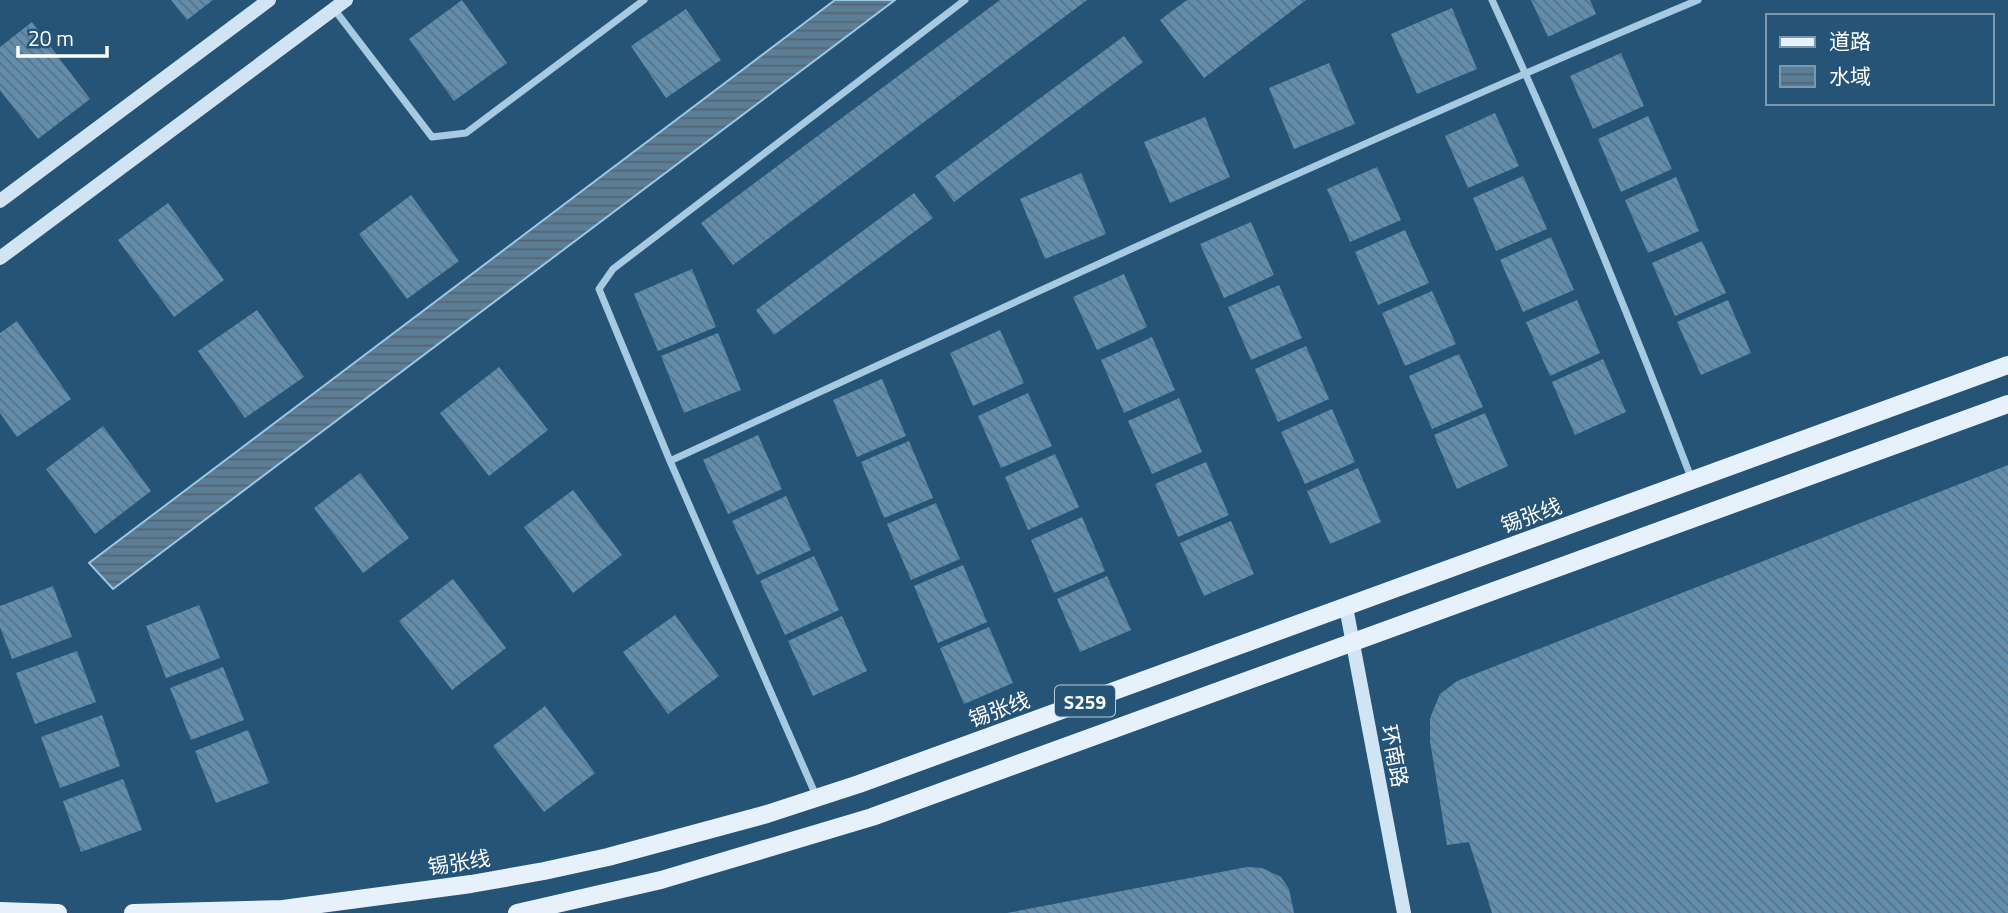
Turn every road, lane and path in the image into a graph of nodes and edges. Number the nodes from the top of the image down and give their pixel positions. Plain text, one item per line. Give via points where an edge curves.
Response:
1 (269, 0) edge
2 (644, 0) edge
3 (965, 0) edge
4 (1493, 0) edge
5 (1698, 0) edge
6 (340, 4) edge
7 (1526, 72) junction
8 (0, 201) edge
9 (0, 258) edge
10 (2008, 365) edge
11 (2008, 404) edge
12 (670, 461) junction
13 (1692, 480) junction
14 (1346, 607) junction
15 (1353, 642) junction
16 (817, 798) junction
17 (0, 911) edge
18 (58, 913) edge
19 (133, 913) edge
20 (517, 913) edge
21 (1404, 913) edge

1 - 8 street
2 - 6 street via 466,133 432,137
3 - 12 street via 613,269 599,289
4 - 7 street
5 - 7 street
6 - 9 street
7 - 12 street
7 - 13 street via 1632,323
10 - 13 main road, 锡张线 / S259
11 - 15 main road, S259
12 - 16 street
13 - 14 main road, 锡张线 / S259
14 - 15 street, 环南路
14 - 16 main road, 锡张线 / S259
15 - 20 main road, S259 via 872,817 673,877
15 - 21 street, 环南路
16 - 19 main road, 锡张线 / S259 via 608,857 471,884 283,909
17 - 18 main road

